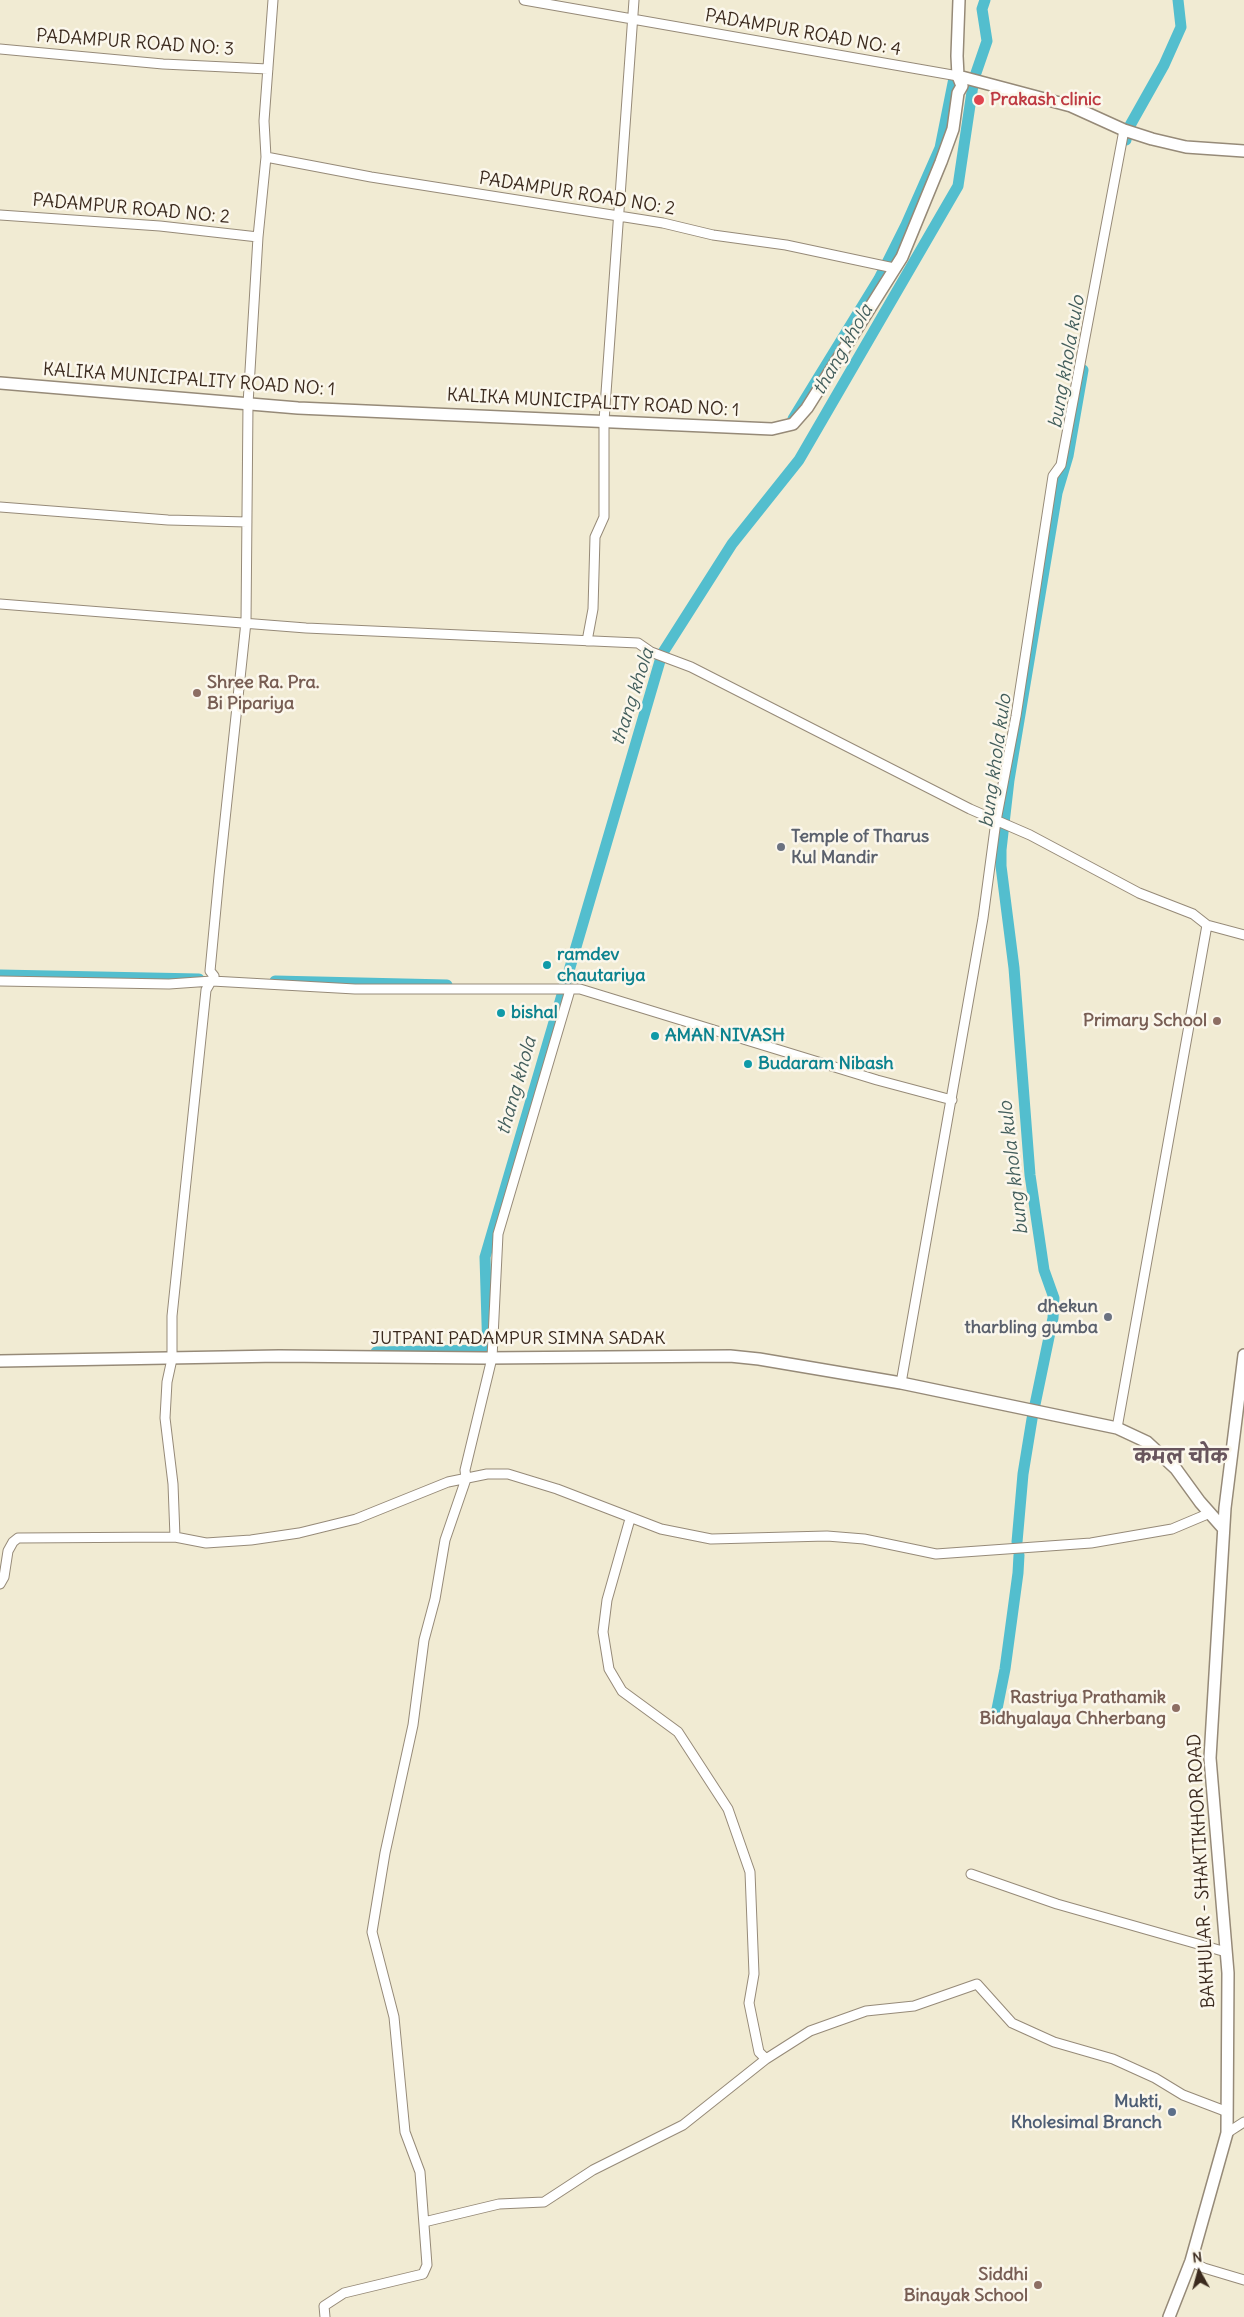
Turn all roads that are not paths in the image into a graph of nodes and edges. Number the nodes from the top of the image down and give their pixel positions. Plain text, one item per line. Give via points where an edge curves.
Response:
1 (273, 0) edge
2 (524, 0) edge
3 (634, 0) edge
4 (959, 0) edge
5 (632, 19) junction
6 (0, 49) edge
7 (268, 69) junction
8 (958, 76) junction
9 (1124, 130) junction
10 (1244, 151) edge
11 (266, 157) junction
12 (0, 215) edge
13 (617, 217) junction
14 (258, 237) junction
15 (888, 267) junction
16 (0, 383) edge
17 (248, 404) junction
18 (604, 421) junction
19 (0, 507) edge
20 (248, 522) junction
21 (0, 604) edge
22 (246, 622) junction
23 (587, 641) junction
24 (997, 821) junction
25 (1207, 925) junction
26 (1244, 935) edge
27 (213, 979) junction
28 (0, 981) edge
29 (570, 990) junction
30 (952, 1100) junction
31 (1244, 1355) edge
32 (492, 1358) junction
33 (172, 1359) junction
34 (0, 1361) edge
35 (901, 1383) junction
36 (1117, 1428) junction
37 (466, 1479) junction
38 (1210, 1513) junction
39 (630, 1519) junction
40 (1223, 1528) junction
41 (175, 1537) junction
42 (0, 1584) edge
43 (971, 1874) dead end
44 (1226, 1952) junction
45 (766, 2059) junction
46 (1226, 2111) junction
47 (1244, 2122) edge
48 (1227, 2133) junction
49 (424, 2222) junction
50 (1191, 2261) junction
51 (1244, 2280) edge
52 (325, 2317) edge
53 (1169, 2317) edge

1 - 7 street
2 - 5 street, PADAMPUR ROAD NO: 4
3 - 5 street
4 - 8 street, KALIKA MUNICIPALITY ROAD NO: 1
5 - 8 street, PADAMPUR ROAD NO: 4
5 - 13 street
6 - 7 street, PADAMPUR ROAD NO: 3 via 163,64
7 - 11 street via 264,121
8 - 9 street via 1070,106
8 - 15 street, KALIKA MUNICIPALITY ROAD NO: 1 via 962,86 953,129 902,257
9 - 10 street via 1186,147
9 - 24 street via 1061,465 1053,476
11 - 13 street, PADAMPUR ROAD NO: 2
11 - 14 street
12 - 14 street, PADAMPUR ROAD NO: 2 via 160,226
13 - 15 street, PADAMPUR ROAD NO: 2 via 786,245
13 - 18 street
14 - 17 street
15 - 18 street, KALIKA MUNICIPALITY ROAD NO: 1 via 807,408 793,424 772,428
16 - 17 street, KALIKA MUNICIPALITY ROAD NO: 1
17 - 18 street, KALIKA MUNICIPALITY ROAD NO: 1
17 - 20 street
18 - 23 street via 604,517 594,537 593,609
19 - 20 street via 168,520
20 - 22 street
21 - 22 street
22 - 23 street via 306,628
22 - 27 street via 216,904 210,971
23 - 24 street via 638,643
24 - 25 street via 1139,892 1193,914
24 - 30 street
25 - 26 street
25 - 36 street
27 - 28 street via 169,984
27 - 29 street via 356,989
27 - 33 street via 206,990 172,1316
29 - 30 street via 601,994
29 - 32 street via 498,1234
30 - 35 street
31 - 40 street, BAKHULAR - SHAKTIKHOR ROAD
32 - 33 street, JUTPANI PADAMPUR SIMNA SADAK via 279,1356
32 - 35 street, JUTPANI PADAMPUR SIMNA SADAK via 730,1356
32 - 37 street via 465,1470
33 - 34 street, JUTPANI PADAMPUR SIMNA SADAK
33 - 41 street via 167,1382 166,1418
35 - 36 street, JUTPANI PADAMPUR SIMNA SADAK
36 - 38 street, JUTPANI PADAMPUR SIMNA SADAK via 1147,1442 1176,1469
37 - 39 street via 508,1474 557,1489
37 - 41 street via 448,1482 356,1518 300,1533 206,1543
37 - 49 street via 445,1540 424,1640 413,1725 385,1852 372,1932 394,2017 404,2132 420,2172
38 - 39 street via 1172,1528 1091,1543 936,1554 864,1539 827,1536 711,1540
38 - 40 street, JUTPANI PADAMPUR SIMNA SADAK
39 - 45 street via 606,1600 603,1632 609,1669 622,1691 678,1732 728,1809 750,1872 754,1974 749,2003 759,2052
40 - 44 street, BAKHULAR - SHAKTIKHOR ROAD via 1210,1758
41 - 42 street via 18,1538 8,1551
43 - 44 street via 1057,1904
44 - 46 street, BAKHULAR - SHAKTIKHOR ROAD
45 - 46 street via 810,2031 866,2011 914,2006 976,1984 1012,2023 1054,2042 1113,2059
45 - 49 street via 683,2126 593,2170 544,2202 500,2204
46 - 48 street, BAKHULAR - SHAKTIKHOR ROAD
47 - 48 street
48 - 50 street, BAKHULAR - SHAKTIKHOR ROAD
49 - 52 street via 427,2264 423,2274 344,2293 324,2306
50 - 51 street
50 - 53 street, BAKHULAR - SHAKTIKHOR ROAD

